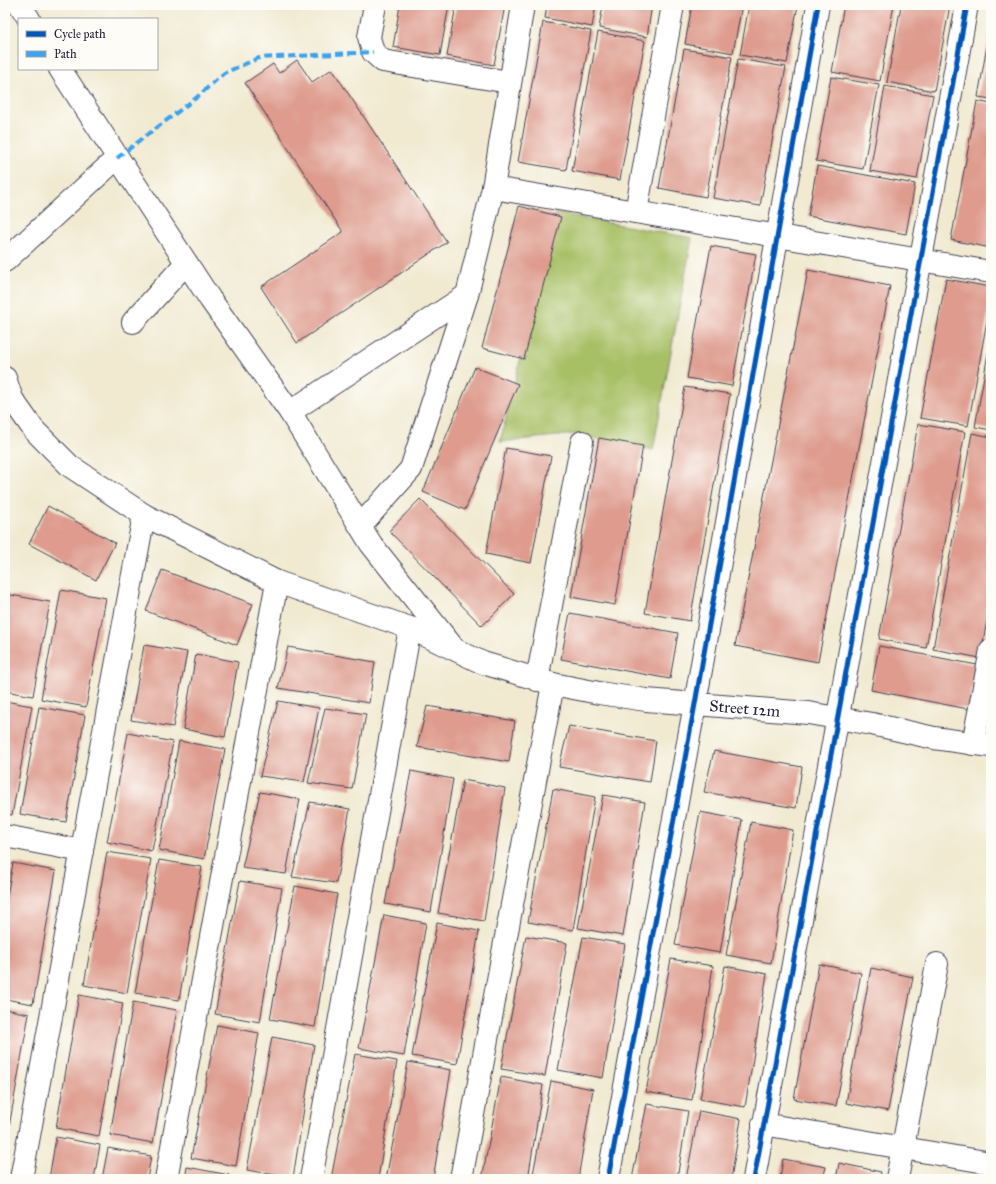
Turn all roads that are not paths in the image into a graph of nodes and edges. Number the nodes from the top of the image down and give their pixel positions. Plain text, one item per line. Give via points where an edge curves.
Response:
1 (20, 5) edge
2 (375, 5) edge
3 (523, 5) edge
4 (673, 5) edge
5 (818, 5) edge
6 (967, 5) edge
7 (28, 18) edge
8 (61, 70) edge
9 (510, 82) junction
10 (117, 158) junction
11 (493, 188) junction
12 (636, 212) junction
13 (777, 236) junction
14 (921, 260) junction
15 (5, 261) edge
16 (186, 264) junction
17 (991, 272) edge
18 (467, 295) junction
19 (133, 322) dead end
20 (5, 378) edge
21 (290, 412) junction
22 (582, 442) dead end
23 (144, 515) junction
24 (360, 526) junction
25 (277, 582) junction
26 (410, 628) junction
27 (456, 650) junction
28 (991, 650) edge
29 (545, 682) junction
30 (695, 704) junction
31 (839, 718) junction
32 (982, 745) edge
33 (5, 836) edge
34 (82, 851) junction
35 (937, 964) dead end
36 (763, 1124) junction
37 (903, 1148) junction
38 (991, 1163) edge
39 (21, 1179) edge
40 (166, 1179) edge
41 (311, 1179) edge
42 (461, 1179) edge
43 (608, 1179) edge
44 (754, 1179) edge
45 (897, 1179) edge

1 - 7 street
2 - 9 street via 369,37 373,52 383,61
3 - 9 street
4 - 12 street
5 - 13 street
6 - 14 street
8 - 10 street
9 - 11 street
10 - 15 street
10 - 16 street
11 - 12 street
11 - 18 street
12 - 13 street
13 - 14 street
13 - 30 street
14 - 17 street
14 - 31 street
16 - 19 street
16 - 21 street
18 - 21 street
18 - 24 street via 411,469
20 - 23 street, Street 12m via 12,399 34,430 70,466
21 - 24 street
22 - 29 street
23 - 25 street, Street 12m
23 - 34 street
24 - 27 street via 371,544
25 - 26 street, Street 12m
25 - 40 street
26 - 27 street, Street 12m
26 - 41 street
27 - 29 street, Street 12m via 483,663
28 - 32 street
29 - 30 street, Street 12m via 646,700
29 - 42 street
30 - 31 street, Street 12m
30 - 43 street
31 - 32 street, Street 12m via 934,738
31 - 36 street
33 - 34 street
34 - 39 street
35 - 37 street
36 - 37 street
36 - 44 street
37 - 38 street
37 - 45 street

